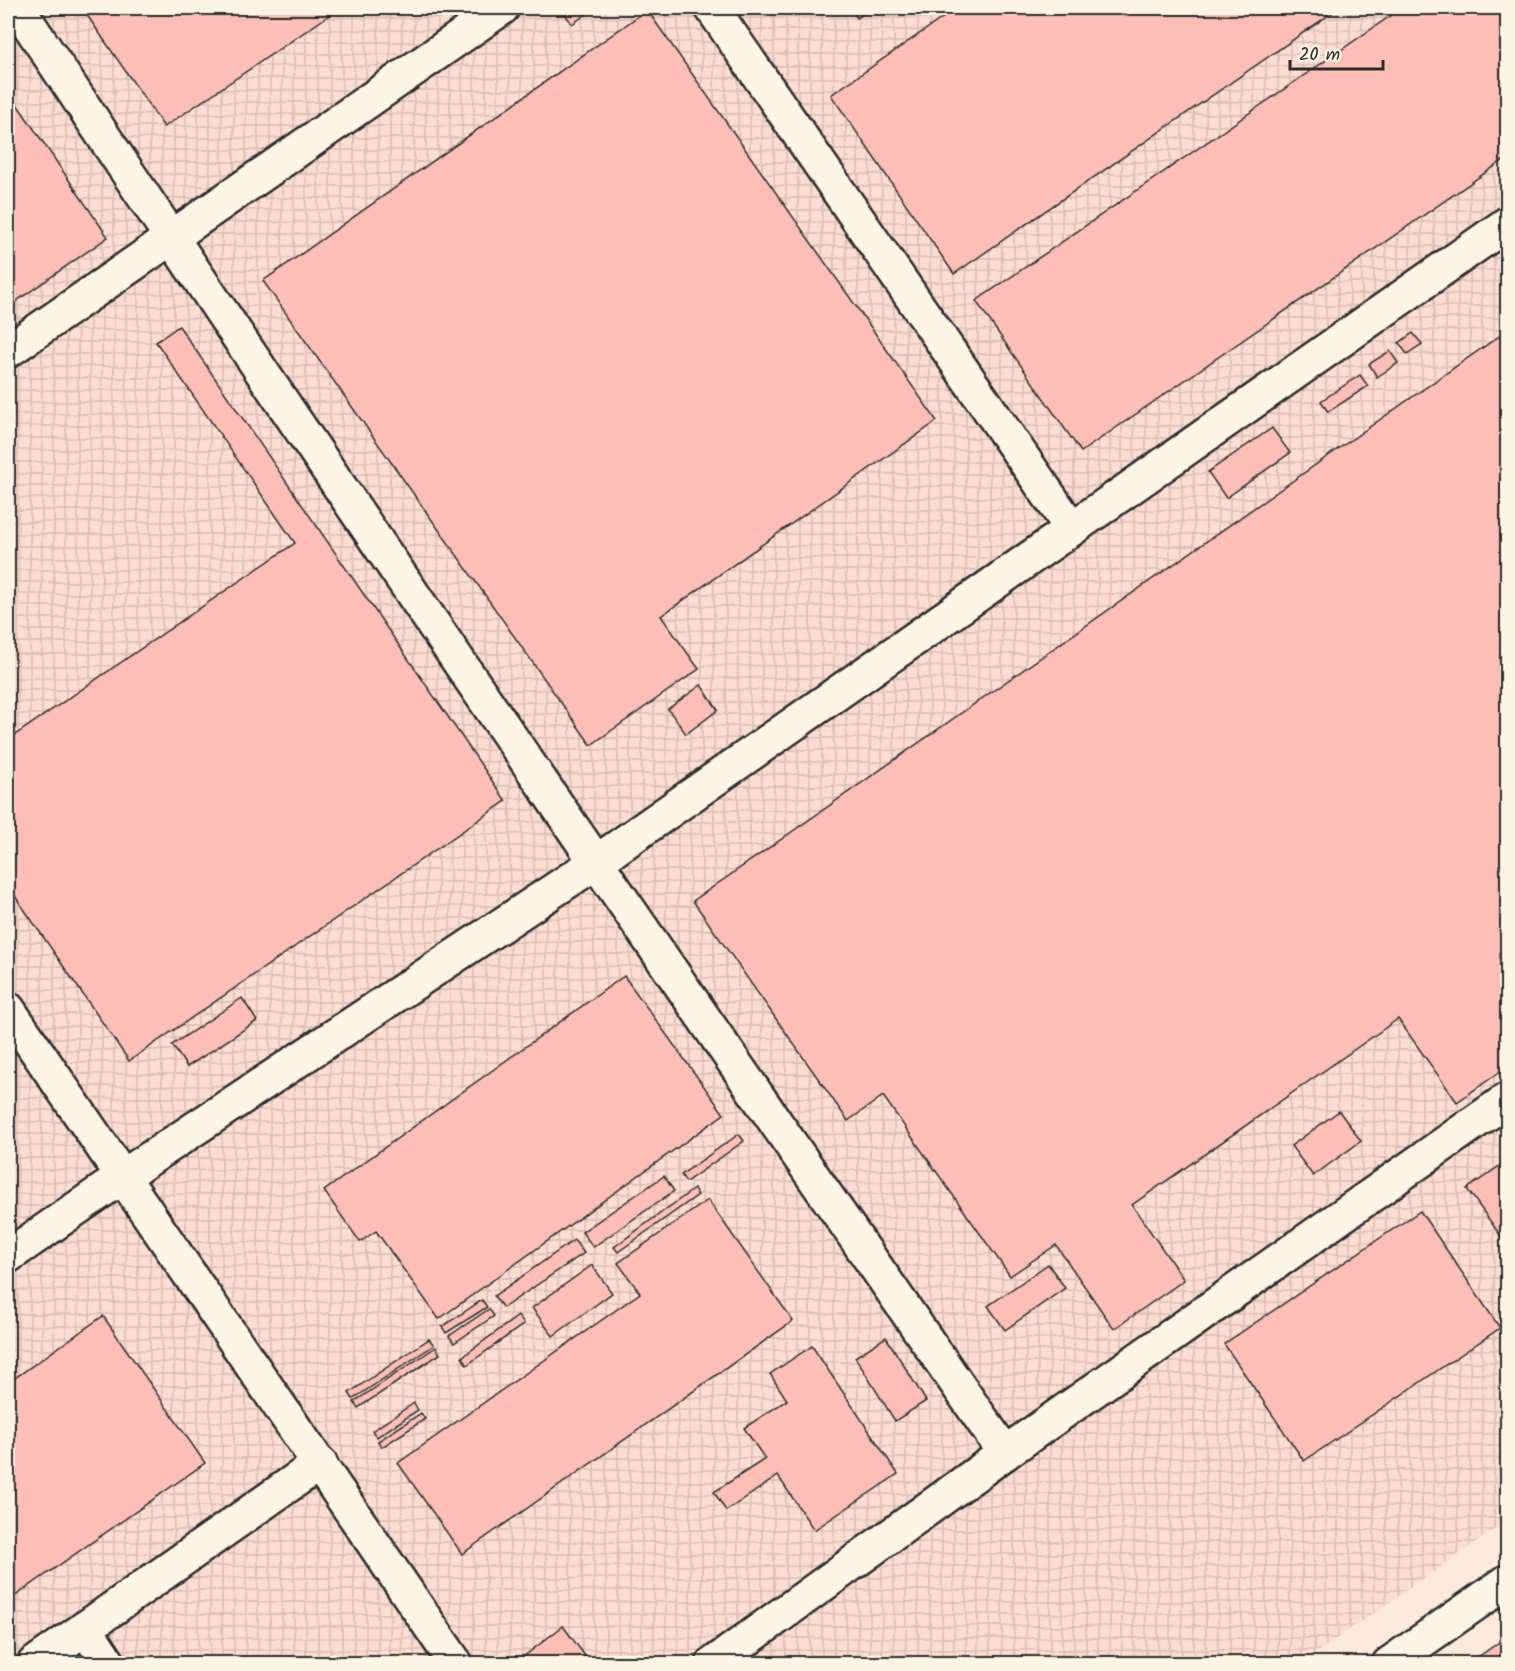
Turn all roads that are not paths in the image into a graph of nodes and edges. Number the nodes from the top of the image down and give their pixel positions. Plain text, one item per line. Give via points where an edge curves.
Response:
1 (18, 8) edge
2 (502, 8) edge
3 (712, 8) edge
4 (1508, 223) edge
5 (171, 238) junction
6 (8, 351) edge
7 (1072, 529) junction
8 (596, 863) junction
9 (8, 1009) edge
10 (1508, 1099) edge
11 (122, 1177) junction
12 (8, 1256) edge
13 (1005, 1453) junction
14 (320, 1463) junction
15 (1508, 1581) edge
16 (85, 1628) junction
17 (34, 1664) edge
18 (109, 1664) edge
19 (456, 1664) edge
20 (714, 1664) edge
21 (1389, 1664) edge

1 - 5 street
2 - 5 street
3 - 7 street
4 - 7 street
5 - 6 street
5 - 8 street
7 - 8 street
8 - 11 street
8 - 13 street
9 - 11 street
10 - 13 street
11 - 12 street
11 - 14 street
13 - 20 street
14 - 16 street
14 - 19 street
15 - 21 street
16 - 17 street
16 - 18 street

